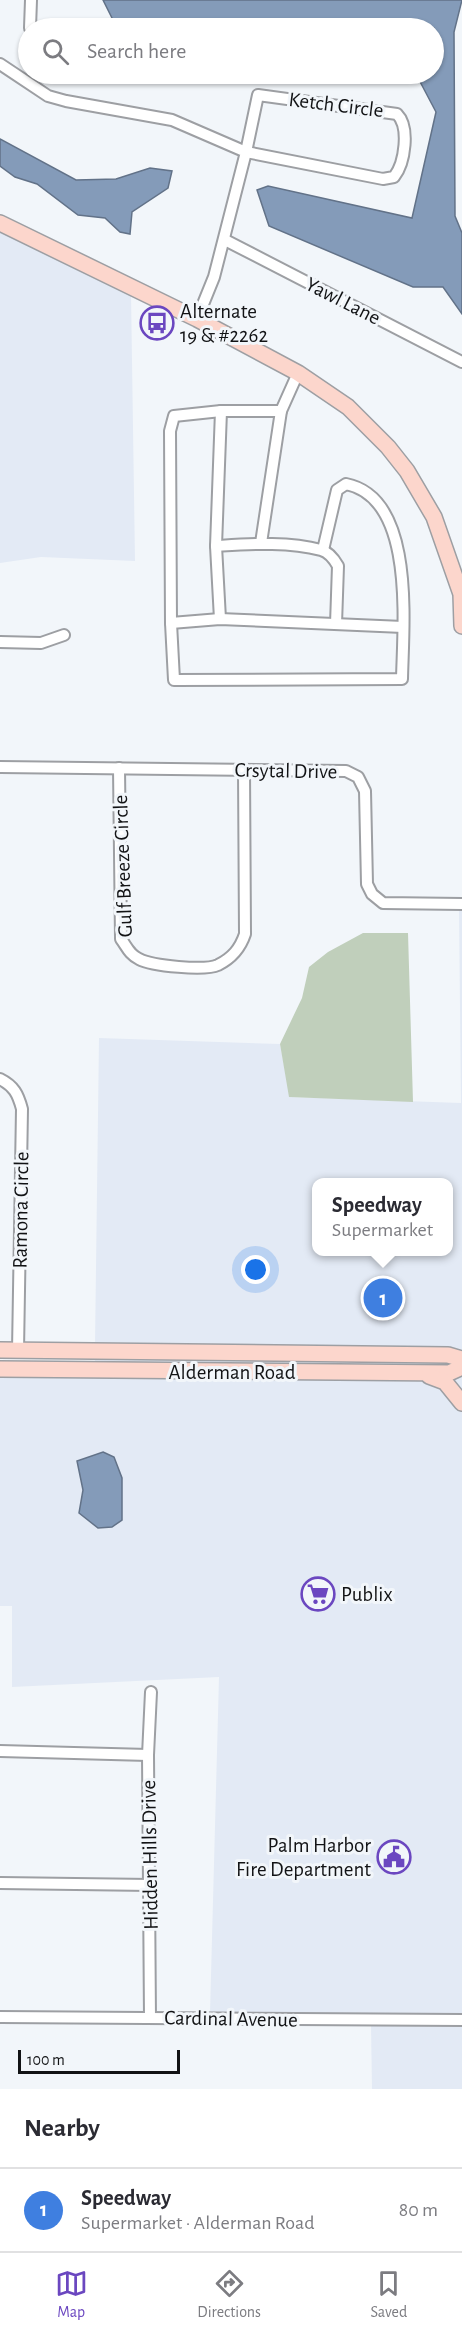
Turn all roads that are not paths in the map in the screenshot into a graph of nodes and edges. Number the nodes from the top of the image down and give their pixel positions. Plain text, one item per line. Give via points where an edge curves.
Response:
1 (31, 0) edge
2 (30, 18) edge
3 (0, 64) edge
4 (18, 76) edge
5 (30, 84) edge
6 (246, 152) junction
7 (0, 224) edge
8 (225, 240) junction
9 (197, 319) junction
10 (462, 362) edge
11 (298, 373) junction
12 (221, 411) junction
13 (281, 411) junction
14 (261, 543) junction
15 (216, 546) junction
16 (323, 550) junction
17 (461, 594) edge
18 (220, 619) junction
19 (171, 623) junction
20 (336, 624) junction
21 (462, 626) edge
22 (403, 627) junction
23 (64, 635) dead end
24 (0, 642) edge
25 (0, 767) edge
26 (119, 768) junction
27 (244, 770) junction
28 (462, 904) edge
29 (0, 1079) edge
30 (0, 1350) edge
31 (18, 1351) junction
32 (462, 1359) edge
33 (462, 1366) edge
34 (0, 1369) edge
35 (417, 1373) junction
36 (462, 1402) edge
37 (151, 1692) dead end
38 (0, 1751) edge
39 (148, 1755) junction
40 (0, 1883) edge
41 (151, 1885) junction
42 (0, 2017) edge
43 (150, 2018) junction
44 (462, 2020) edge

1 - 2 street
3 - 4 street
5 - 6 street via 48,96 66,101 172,120
6 - 6 street, Ketch Circle via 383,179 394,177 400,169 405,130 403,120 391,111 258,95
6 - 8 street, Ketch Circle
7 - 9 main road
8 - 9 street, Ketch Circle
8 - 10 street, Yawl Lane
9 - 11 main road
11 - 13 street
11 - 17 main road via 348,407 407,471 434,517
12 - 13 street
12 - 15 street
12 - 19 street via 174,416 170,431
13 - 14 street
14 - 15 street
14 - 16 street
15 - 18 street
16 - 20 street via 338,566
16 - 22 street via 337,490 346,484 373,496 391,523 401,566
17 - 21 main road
18 - 19 street
18 - 20 street
19 - 22 street via 174,680 402,679
20 - 22 street
23 - 24 street via 41,642
25 - 26 street, Crsytal Drive
26 - 27 street, Crsytal Drive
26 - 27 street, Gulf Breeze Circle via 121,939 127,951 138,959 167,966 216,966 241,945 245,934
27 - 28 street, Crsytal Drive via 346,771 358,777 365,791 367,884 372,894 383,903
29 - 31 street, Ramona Circle via 11,1084 22,1108
30 - 31 main road, Alderman Road
31 - 32 main road, Alderman Road via 448,1355
33 - 35 main road, Alderman Road via 449,1373
34 - 35 main road, Alderman Road
35 - 36 main road via 445,1382
37 - 39 street, Hidden Hills Drive
38 - 39 street
39 - 41 street, Hidden Hills Drive
40 - 41 street
41 - 43 street, Hidden Hills Drive
42 - 43 street, Cardinal Avenue
43 - 44 street, Cardinal Avenue

